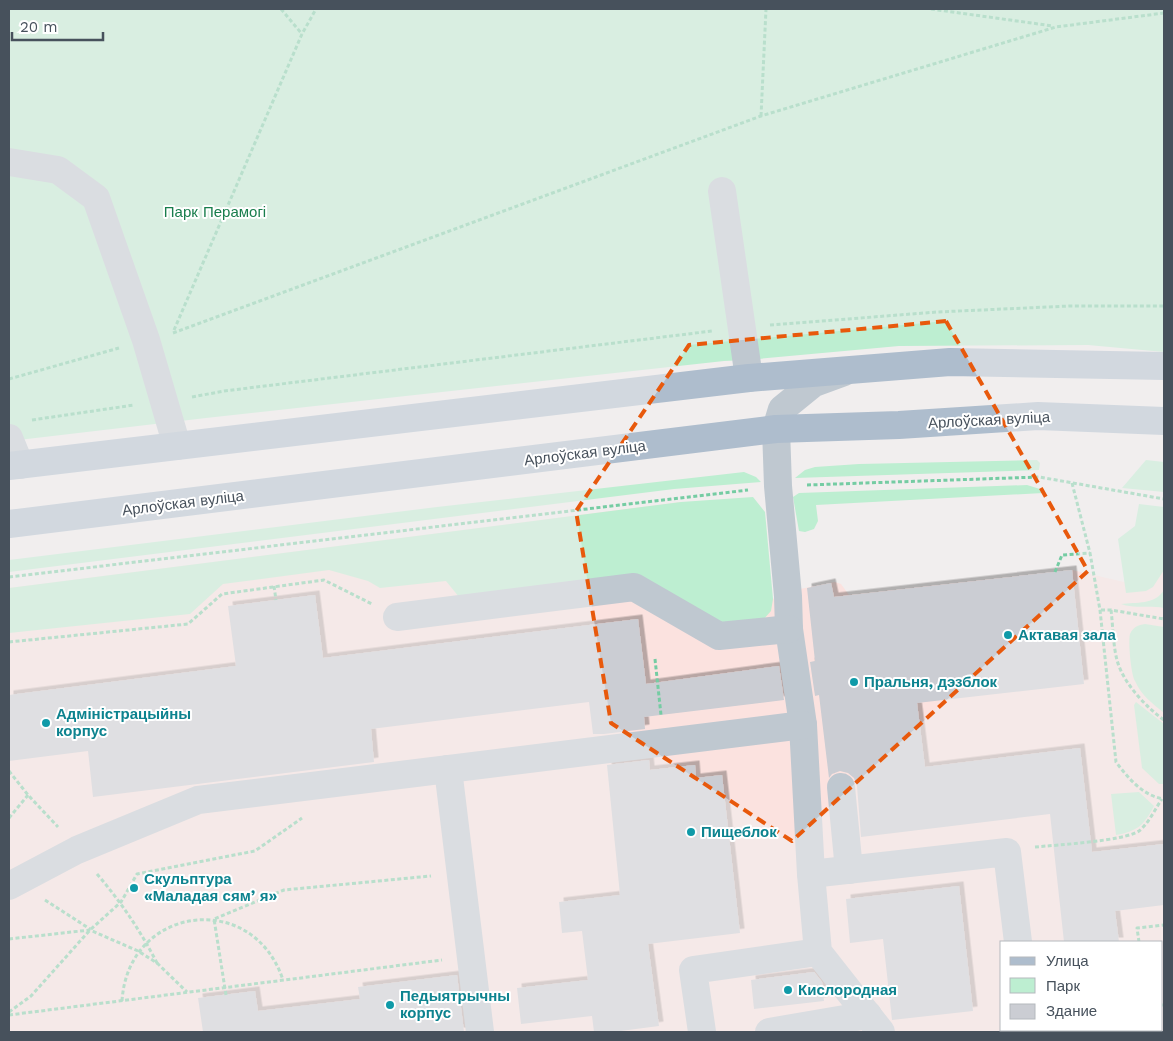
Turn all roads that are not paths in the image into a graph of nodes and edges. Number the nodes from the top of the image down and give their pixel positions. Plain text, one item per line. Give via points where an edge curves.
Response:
1 (9, 162) edge
2 (722, 191) dead end
3 (1164, 366) edge
4 (852, 369) junction
5 (749, 378) junction
6 (1164, 421) edge
7 (18, 429) edge
8 (776, 430) junction
9 (177, 446) junction
10 (14, 465) edge
11 (9, 524) edge
12 (397, 617) road end
13 (789, 630) junction
14 (803, 725) junction
15 (448, 769) junction
16 (842, 787) dead end
17 (849, 870) junction
18 (811, 874) junction
19 (13, 884) edge
20 (1018, 941) edge
21 (818, 952) junction
22 (875, 1024) edge
23 (1028, 1031) edge
24 (480, 1032) edge
25 (702, 1032) edge
26 (769, 1032) edge
27 (1022, 1032) edge

1 - 9 street via 58,170 96,198 146,340
2 - 5 street
3 - 4 main road via 950,362
4 - 5 main road
4 - 8 street via 814,384 798,396 782,409
5 - 9 main road
6 - 8 main road, Арлоўская вуліца via 1038,416
7 - 10 street
8 - 11 main road, Арлоўская вуліца
8 - 13 street
9 - 10 main road
12 - 13 street via 634,587 719,636
13 - 14 street
14 - 15 street
14 - 18 street
15 - 19 street via 198,800 77,850
15 - 24 street
16 - 17 street
17 - 18 street
17 - 20 street via 1007,852
18 - 21 street
21 - 22 street
21 - 25 street via 693,970
22 - 26 street
23 - 27 street

